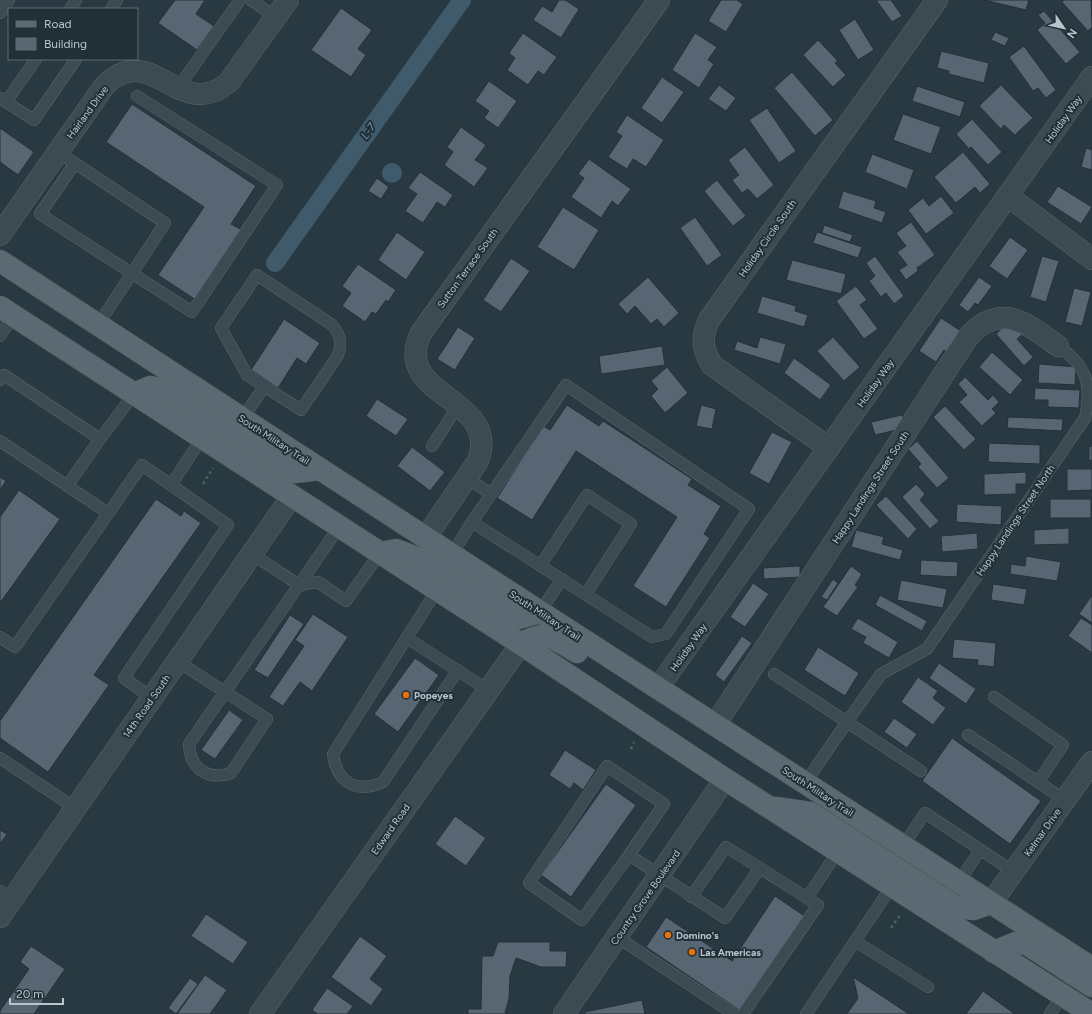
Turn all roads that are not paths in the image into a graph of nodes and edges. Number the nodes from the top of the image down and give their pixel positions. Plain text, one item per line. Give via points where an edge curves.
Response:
1 (9, 0) edge
2 (240, 0) edge
3 (251, 0) edge
4 (288, 0) edge
5 (659, 0) edge
6 (937, 0) edge
7 (0, 13) edge
8 (275, 17) junction
9 (35, 60) edge
10 (75, 60) edge
11 (1092, 77) edge
12 (178, 88) junction
13 (137, 96) dead end
14 (3, 100) edge
15 (58, 152) junction
16 (75, 163) junction
17 (1008, 196) junction
18 (0, 235) edge
19 (1092, 259) edge
20 (0, 261) edge
21 (131, 274) junction
22 (6, 311) edge
23 (98, 325) junction
24 (0, 336) edge
25 (1058, 346) joint
26 (1, 376) edge
27 (264, 387) junction
28 (134, 394) junction
29 (458, 406) junction
30 (242, 419) junction
31 (202, 438) junction
32 (100, 439) junction
33 (0, 441) edge
34 (432, 446) dead end
35 (829, 448) junction
36 (320, 469) junction
37 (467, 478) junction
38 (67, 486) junction
39 (171, 486) junction
40 (491, 494) junction
41 (292, 496) junction
42 (108, 513) junction
43 (472, 522) junction
44 (339, 527) junction
45 (426, 537) junction
46 (380, 553) junction
47 (252, 554) junction
48 (452, 554) junction
49 (540, 566) junction
50 (562, 579) junction
51 (299, 585) junction
52 (437, 590) junction
53 (586, 594) junction
54 (540, 612) junction
55 (0, 637) edge
56 (408, 638) junction
57 (521, 644) junction
58 (177, 661) junction
59 (458, 670) junction
60 (774, 674) dead end
61 (650, 683) junction
62 (488, 690) junction
63 (225, 692) junction
64 (994, 697) dead end
65 (152, 698) junction
66 (847, 722) junction
67 (715, 725) junction
68 (968, 735) dead end
69 (0, 758) edge
70 (1092, 762) edge
71 (921, 772) dead end
72 (725, 779) junction
73 (1038, 782) junction
74 (805, 783) junction
75 (1065, 800) junction
76 (767, 806) junction
77 (75, 808) junction
78 (903, 846) junction
79 (980, 850) junction
80 (838, 851) junction
81 (629, 855) junction
82 (760, 868) junction
83 (1014, 872) junction
84 (659, 876) junction
85 (959, 882) junction
86 (892, 886) junction
87 (6, 895) edge
88 (691, 896) junction
89 (807, 898) junction
90 (991, 903) junction
91 (0, 917) edge
92 (617, 937) junction
93 (855, 940) junction
94 (994, 952) junction
95 (1092, 968) edge
96 (1092, 986) edge
97 (928, 988) dead end
98 (1063, 995) junction
99 (260, 1014) edge
100 (564, 1014) edge
101 (734, 1014) edge
102 (743, 1014) edge
103 (806, 1014) edge
104 (1050, 1014) edge
105 (1092, 1014) edge

1 - 7 lane
2 - 12 lane
3 - 8 lane
4 - 8 street, Hairland Drive
5 - 29 street, Sutton Terrace South via 421,333 416,344 418,368 424,378
6 - 35 street, Holiday Circle South via 709,320 704,331 702,343 705,355 712,365
8 - 12 street, Hairland Drive via 229,82 220,90 196,95
9 - 14 lane
10 - 14 lane via 34,120
11 - 17 street, Holiday Way
12 - 15 street, Hairland Drive via 149,73 137,70 125,71 114,76
13 - 21 lane via 277,185 192,312
15 - 16 lane
15 - 18 street, Hairland Drive
16 - 21 lane via 165,224
16 - 21 lane via 40,214
17 - 19 street
17 - 35 street, Holiday Way
20 - 23 main road, South Military Trail
21 - 23 lane
22 - 24 lane
22 - 28 main road
23 - 30 main road, South Military Trail
25 - 66 lane, Happy Landings Street North via 1079,363 1086,375 1089,403 1085,418 927,649 882,674
25 - 67 street, Happy Landings Street South via 1028,324 1015,319 1002,317 989,320 977,327 968,337
26 - 32 lane
27 - 27 lane via 300,410 337,357 341,343 340,335 331,324 257,275 221,328 247,375
27 - 30 lane
28 - 31 main road
28 - 32 lane
28 - 36 main road via 150,387 168,390 295,472
29 - 34 lane
29 - 37 street, Sutton Terrace South via 478,426 482,438 482,450 478,461
30 - 36 main road, South Military Trail
31 - 39 lane
31 - 41 main road
32 - 38 lane
33 - 38 lane
35 - 61 street, Holiday Way
36 - 45 main road, South Military Trail
37 - 40 lane
37 - 45 street, Sutton Terrace South
38 - 42 lane
39 - 42 lane via 142,465
39 - 65 lane via 228,525 124,678
40 - 43 lane
40 - 53 lane via 566,385 749,509 666,634 652,637
41 - 44 main road
41 - 47 street, 14th Road South
42 - 55 lane via 15,647
43 - 48 lane
43 - 49 lane
44 - 46 main road
44 - 51 lane
45 - 48 main road, South Military Trail
46 - 51 lane via 346,601 318,582
46 - 52 main road
46 - 54 main road via 396,550 417,558 510,618
47 - 51 lane
47 - 58 street, 14th Road South
48 - 54 main road, South Military Trail
49 - 50 lane
49 - 53 lane via 587,495 631,524
50 - 53 lane
50 - 54 lane
51 - 63 lane
52 - 56 lane
52 - 57 main road
54 - 61 main road, South Military Trail
56 - 59 lane
56 - 59 lane via 333,754 338,773 346,780 364,787 384,782
57 - 61 main road via 533,636 552,637 597,664
57 - 62 street, Edward Road
57 - 72 main road
58 - 63 lane
58 - 65 street, 14th Road South
59 - 62 lane
60 - 66 lane
61 - 67 main road, South Military Trail
62 - 99 street, Edward Road
63 - 63 lane via 266,719 231,773 213,776 198,768 191,757 189,744
64 - 73 lane via 1063,744
65 - 77 street, 14th Road South
66 - 71 lane
66 - 74 lane
67 - 74 main road, South Military Trail
68 - 73 lane
69 - 77 lane
70 - 75 street, Kelmar Drive
72 - 76 main road
72 - 84 street, Country Grove Boulevard
73 - 75 lane
74 - 78 main road, South Military Trail
75 - 83 street, Kelmar Drive
76 - 80 main road
76 - 90 main road via 810,813 956,907 974,909
77 - 87 street, 14th Road South
78 - 79 lane via 925,813
78 - 85 main road, South Military Trail
79 - 83 lane
79 - 85 lane
80 - 86 main road
80 - 89 lane
81 - 81 lane via 582,920 528,883 607,766 664,804
81 - 84 lane
82 - 88 lane via 726,847
82 - 88 lane via 724,918
82 - 89 lane
83 - 90 street, Kelmar Drive
84 - 88 lane
84 - 92 street, Country Grove Boulevard
85 - 90 main road, South Military Trail
86 - 93 lane
86 - 94 main road
87 - 91 street, 14th Road South
89 - 102 lane via 818,905
90 - 95 main road, South Military Trail
92 - 100 street, Country Grove Boulevard
92 - 101 lane
93 - 97 lane
93 - 103 lane
94 - 96 main road via 1016,943 1027,944
94 - 98 main road
98 - 104 lane
98 - 105 main road

